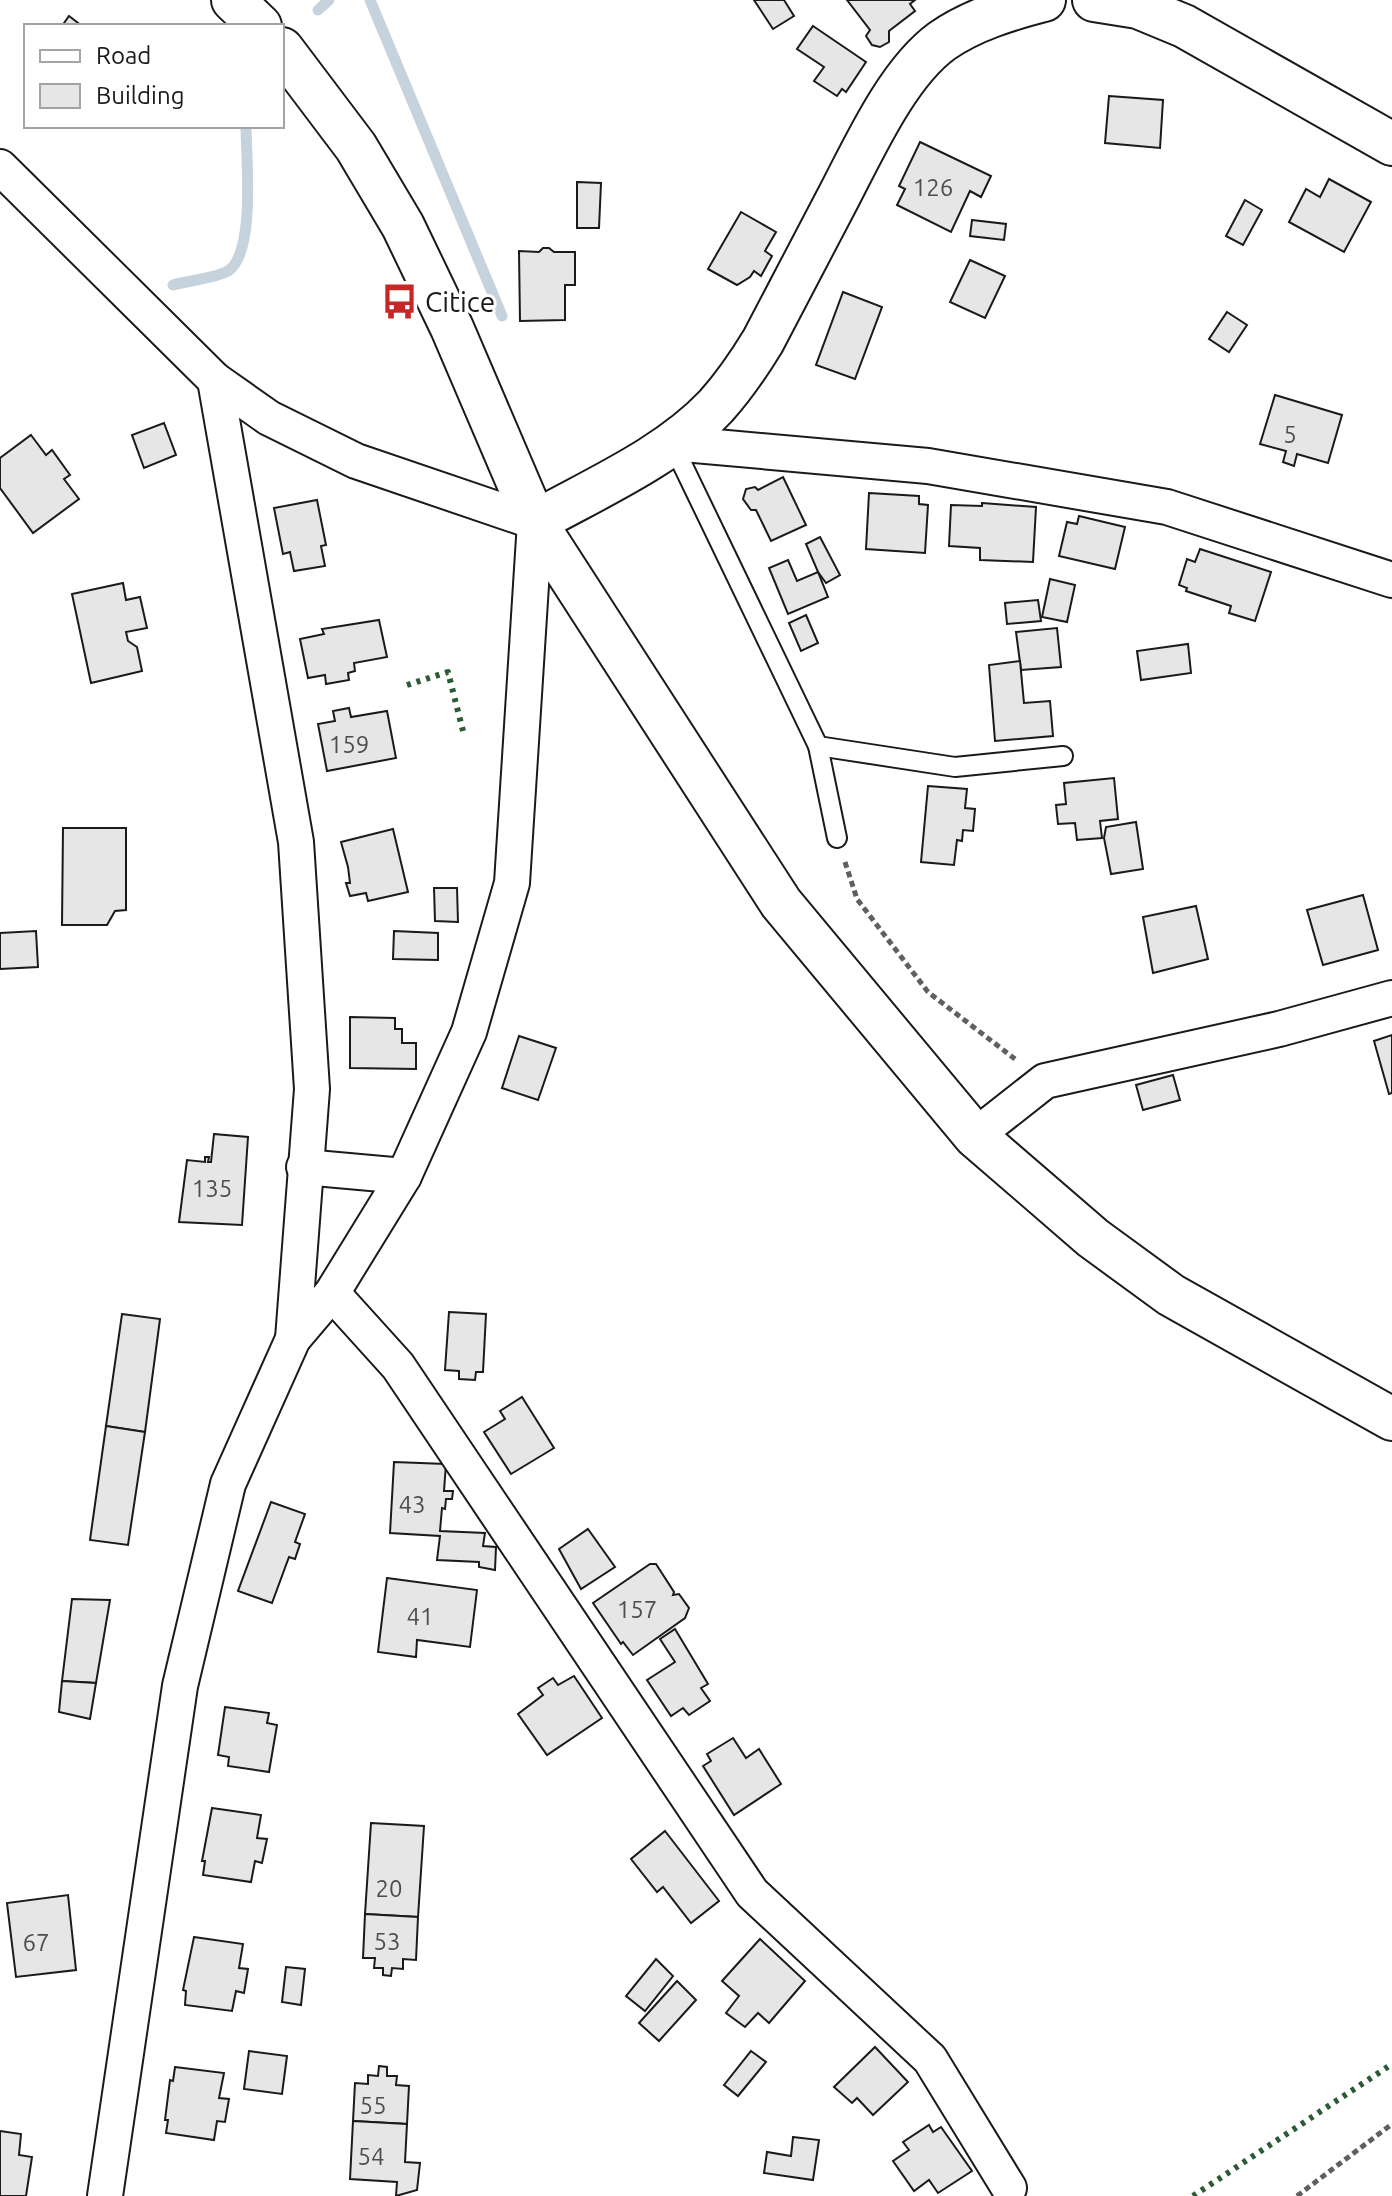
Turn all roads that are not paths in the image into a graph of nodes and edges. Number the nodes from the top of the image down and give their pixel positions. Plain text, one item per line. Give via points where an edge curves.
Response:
1 (233, 0) edge
2 (1044, 0) edge
3 (1094, 0) edge
4 (258, 24) edge
5 (284, 52) edge
6 (1392, 144) edge
7 (0, 167) edge
8 (215, 380) junction
9 (672, 443) junction
10 (535, 522) junction
11 (1392, 580) edge
12 (818, 746) junction
13 (1063, 756) dead end
14 (837, 838) road end
15 (1392, 998) edge
16 (975, 1136) junction
17 (304, 1167) junction
18 (404, 1176) junction
19 (332, 1293) junction
20 (293, 1339) junction
21 (1392, 1419) edge
22 (1009, 2188) dead end
23 (105, 2196) edge

1 - 4 street
2 - 9 street via 977,22 941,42 911,73 876,124 742,374
3 - 6 street via 1138,7 1184,26
5 - 10 street via 356,147 403,226
7 - 8 street
8 - 10 street via 269,418 356,461
8 - 17 street via 296,842 312,1089
9 - 10 street
9 - 11 street via 928,466 1167,507
9 - 12 lane
10 - 16 street via 781,903
10 - 18 street via 512,883 469,1032
12 - 13 lane via 955,767
12 - 14 lane
15 - 16 street via 1045,1081
16 - 21 street via 1093,1238 1171,1295
17 - 18 street
17 - 20 street
18 - 19 street
19 - 20 street
19 - 22 street via 406,1377 752,1893 930,2059
20 - 23 street via 228,1484 180,1686

